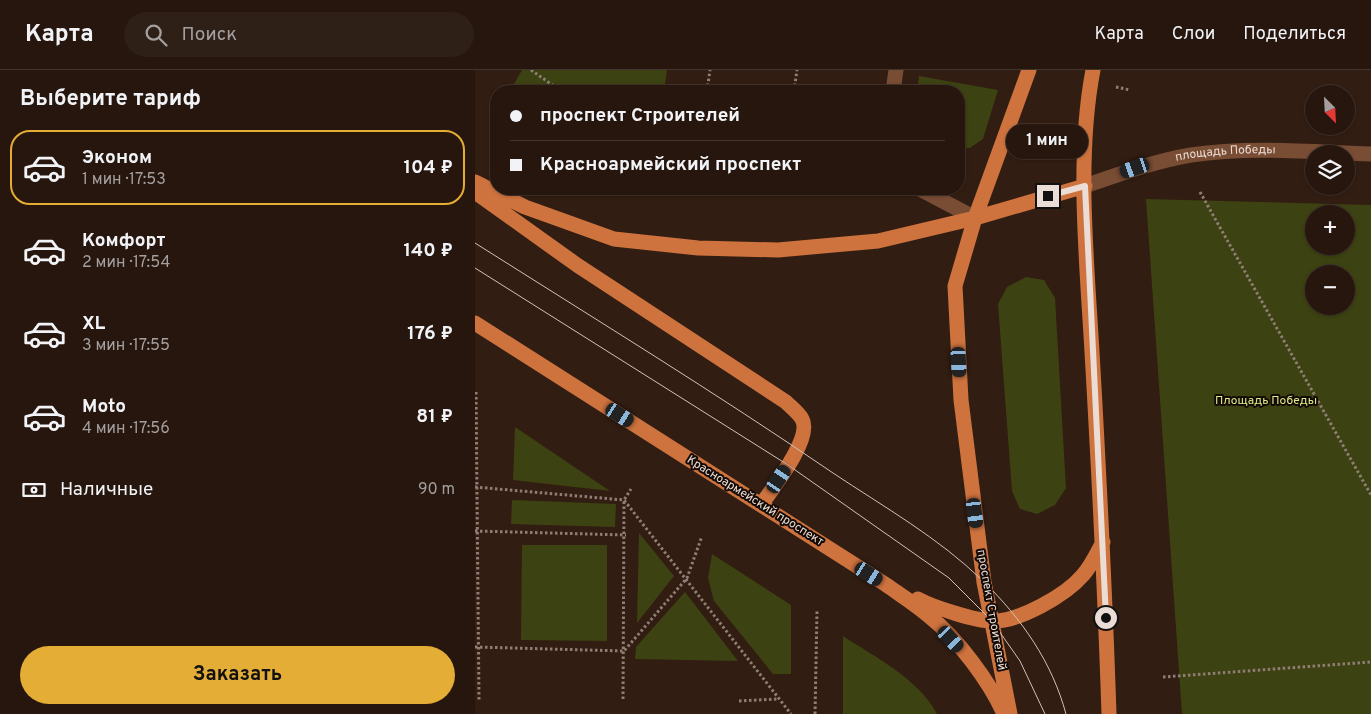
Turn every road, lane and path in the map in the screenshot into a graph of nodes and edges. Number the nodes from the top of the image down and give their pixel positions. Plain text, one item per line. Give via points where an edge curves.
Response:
1 (531, 70) edge
2 (710, 70) edge
3 (797, 70) edge
4 (896, 70) edge
5 (1029, 70) edge
6 (1093, 70) edge
7 (552, 85) edge
8 (708, 85) edge
9 (795, 85) edge
10 (894, 85) edge
11 (1371, 154) edge
12 (475, 182) edge
13 (1085, 186) junction
14 (490, 190) edge
15 (475, 192) edge
16 (1200, 192) dead end
17 (501, 195) edge
18 (931, 195) edge
19 (975, 218) junction
20 (475, 323) edge
21 (476, 392) dead end
22 (476, 487) edge
23 (631, 489) dead end
24 (1371, 495) edge
25 (625, 500) junction
26 (761, 505) junction
27 (476, 531) edge
28 (626, 535) junction
29 (702, 536) dead end
30 (1103, 542) junction
31 (687, 578) junction
32 (885, 584) junction
33 (817, 611) dead end
34 (992, 622) junction
35 (477, 647) edge
36 (624, 651) junction
37 (1371, 662) edge
38 (1163, 677) dead end
39 (623, 699) dead end
40 (778, 699) junction
41 (479, 700) dead end
42 (739, 701) dead end
43 (791, 714) edge
44 (815, 714) edge
45 (1004, 714) edge
46 (1010, 714) edge
47 (1109, 714) edge

1 - 7 path
2 - 8 path
3 - 9 path
4 - 10 street
5 - 19 main road, проспект Строителей
6 - 13 main road via 1084,146
11 - 13 street, площадь Победы via 1261,151 1191,155 1135,168
12 - 14 main road
13 - 19 main road
13 - 30 main road
15 - 26 main road via 577,265 786,402 803,420 804,435 798,448
16 - 24 path
17 - 19 main road via 614,239 698,248 779,250 878,241
18 - 19 street
19 - 34 main road, проспект Строителей via 955,286 961,400 983,582
20 - 26 main road, Красноармейский проспект
21 - 22 path
22 - 25 path
22 - 27 path
23 - 25 path
25 - 28 path
25 - 31 path
26 - 32 main road, Красноармейский проспект
27 - 28 path
27 - 35 path
28 - 36 path
29 - 31 path
30 - 34 main road via 1083,575 1049,602 1017,617
30 - 47 main road
31 - 36 path
31 - 40 path
32 - 34 main road via 933,607
32 - 45 main road, Красноармейский проспект via 930,617 972,661
33 - 44 path
34 - 46 main road, проспект Строителей
35 - 36 path
35 - 41 path
36 - 39 path
37 - 38 path
40 - 42 path
40 - 43 path

